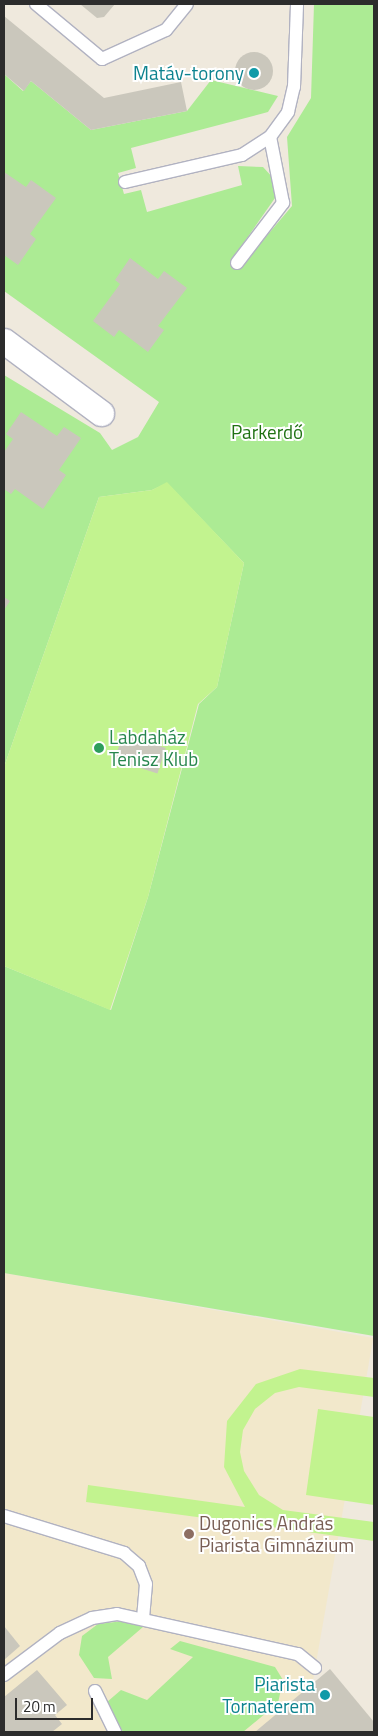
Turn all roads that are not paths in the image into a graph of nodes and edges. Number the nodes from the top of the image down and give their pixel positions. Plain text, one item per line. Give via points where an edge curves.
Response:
1 (36, 4) edge
2 (187, 4) edge
3 (297, 4) edge
4 (270, 137) junction
5 (125, 182) dead end
6 (237, 263) dead end
7 (4, 341) edge
8 (101, 413) dead end
9 (4, 1516) edge
10 (143, 1617) junction
11 (315, 1668) dead end
12 (4, 1675) edge
13 (95, 1691) dead end
14 (115, 1732) edge

1 - 2 lane via 102,59 166,30
3 - 4 lane via 294,87 288,112
4 - 5 lane via 242,156
4 - 6 lane via 283,203
7 - 8 street
9 - 10 lane via 124,1553 139,1566 146,1584
10 - 11 lane via 298,1654
10 - 12 lane via 117,1614 92,1618 60,1633
13 - 14 lane

